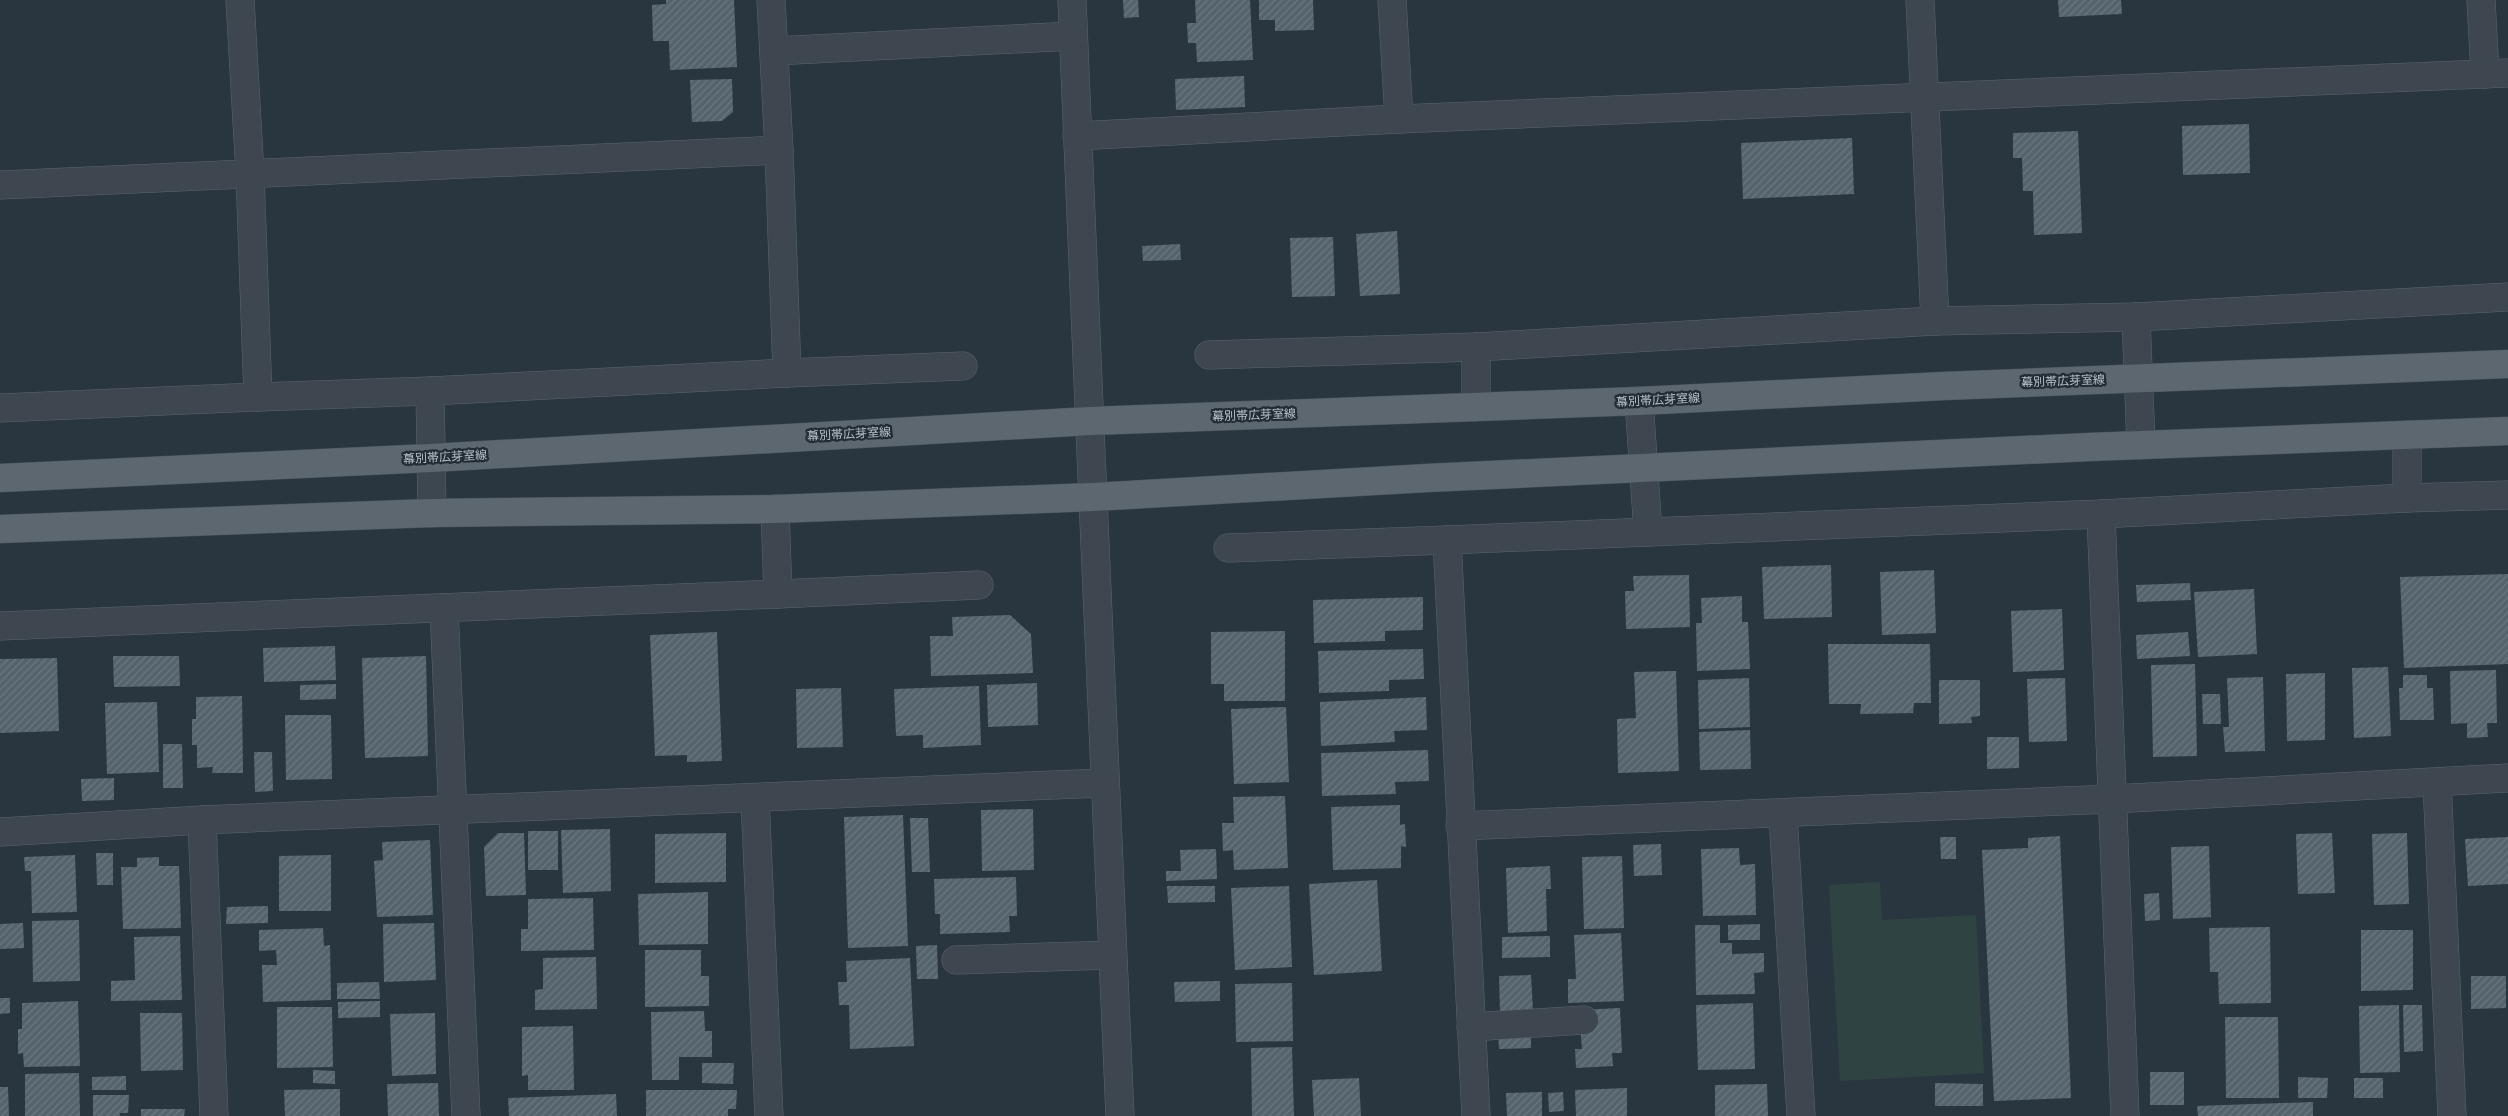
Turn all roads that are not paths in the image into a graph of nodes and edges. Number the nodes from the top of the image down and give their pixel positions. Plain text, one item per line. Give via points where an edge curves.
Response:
1 (240, 0) edge
2 (771, 0) edge
3 (1072, 0) edge
4 (1392, 0) edge
5 (1920, 0) edge
6 (2481, 0) edge
7 (1073, 36) junction
8 (774, 51) junction
9 (2497, 73) edge
10 (1923, 98) junction
11 (1399, 119) junction
12 (1077, 136) junction
13 (779, 150) junction
14 (250, 174) junction
15 (0, 186) edge
16 (2508, 297) edge
17 (2136, 317) junction
18 (1935, 321) junction
19 (1476, 347) junction
20 (1209, 355) dead end
21 (2508, 364) edge
22 (963, 366) dead end
23 (787, 373) junction
24 (2138, 378) junction
25 (430, 391) junction
26 (258, 398) junction
27 (1639, 401) junction
28 (1476, 407) junction
29 (0, 408) edge
30 (1090, 420) junction
31 (2508, 431) edge
32 (2407, 435) junction
33 (2141, 445) junction
34 (431, 458) junction
35 (1645, 468) junction
36 (0, 478) edge
37 (2508, 495) edge
38 (1093, 497) junction
39 (2407, 498) junction
40 (775, 509) junction
41 (432, 513) junction
42 (2101, 514) junction
43 (0, 529) edge
44 (1648, 532) junction
45 (1447, 540) junction
46 (1228, 548) dead end
47 (979, 585) dead end
48 (778, 594) junction
49 (444, 608) junction
50 (0, 626) edge
51 (2508, 778) edge
52 (2437, 782) junction
53 (1103, 783) junction
54 (755, 798) junction
55 (2112, 799) junction
56 (452, 810) junction
57 (1783, 814) junction
58 (202, 820) junction
59 (1460, 826) junction
60 (0, 832) edge
61 (1112, 955) junction
62 (956, 960) dead end
63 (1584, 1020) dead end
64 (1471, 1027) junction
65 (214, 1116) edge
66 (466, 1116) edge
67 (769, 1116) edge
68 (1120, 1116) edge
69 (1476, 1116) edge
70 (1801, 1116) edge
71 (2125, 1116) edge
72 (2452, 1116) edge

1 - 14 street
2 - 8 street
3 - 7 street
4 - 11 street
5 - 10 street
6 - 9 street
7 - 8 street
7 - 12 street
8 - 13 street
9 - 10 street
10 - 11 street
10 - 18 street
11 - 12 street
12 - 30 street
13 - 14 street
13 - 23 street
14 - 15 street
14 - 26 street
16 - 17 street
17 - 18 street
17 - 24 street
18 - 19 street
19 - 20 street
19 - 28 street
21 - 24 main road, 幕別帯広芽室線
22 - 23 street
23 - 25 street
24 - 27 main road, 幕別帯広芽室線
24 - 33 street
25 - 26 street
25 - 34 street
26 - 29 street
27 - 28 main road, 幕別帯広芽室線
27 - 35 street
28 - 30 main road, 幕別帯広芽室線
30 - 34 main road, 幕別帯広芽室線
30 - 38 street
31 - 32 main road
32 - 33 main road
32 - 39 street
33 - 35 main road
34 - 36 main road, 幕別帯広芽室線
34 - 41 street
35 - 38 main road
35 - 44 street
37 - 39 street
38 - 40 main road
38 - 53 street
39 - 42 street
40 - 41 main road
40 - 48 street
41 - 43 main road
42 - 44 street
42 - 55 street
44 - 45 street
45 - 46 street
45 - 59 street
47 - 48 street
48 - 49 street
49 - 50 street
49 - 56 street
51 - 52 street
52 - 55 street
52 - 72 street
53 - 54 street
53 - 61 street
54 - 56 street
54 - 67 street
55 - 57 street
55 - 71 street
56 - 58 street
56 - 66 street
57 - 59 street
57 - 70 street
58 - 60 street
58 - 65 street
59 - 64 street
61 - 62 street
61 - 68 street
63 - 64 street
64 - 69 street

